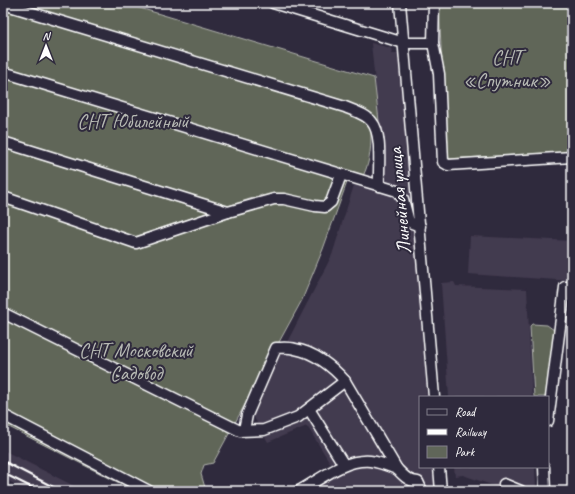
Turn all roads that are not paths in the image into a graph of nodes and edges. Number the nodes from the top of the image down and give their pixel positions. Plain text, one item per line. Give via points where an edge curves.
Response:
1 (273, 3) edge
2 (400, 3) edge
3 (434, 3) edge
4 (3, 4) edge
5 (404, 43) junction
6 (433, 43) junction
7 (3, 72) edge
8 (3, 142) edge
9 (572, 157) edge
10 (341, 175) junction
11 (378, 186) junction
12 (3, 197) edge
13 (228, 212) junction
14 (420, 226) junction
15 (568, 287) edge
16 (3, 313) edge
17 (345, 380) junction
18 (434, 396) edge
19 (309, 409) junction
20 (549, 414) edge
21 (3, 415) edge
22 (244, 430) junction
23 (344, 465) junction
24 (439, 468) edge
25 (544, 468) edge
26 (397, 469) junction
27 (504, 484) dead end
28 (149, 491) edge
29 (299, 491) edge
30 (422, 491) edge
31 (441, 491) edge
32 (521, 491) edge
33 (545, 491) edge

1 - 5 street
2 - 5 street, Линейная улица
3 - 6 street
4 - 11 street via 358,112 371,121 376,131
5 - 6 street
5 - 14 street, Линейная улица
6 - 9 street via 439,74 443,162 448,165
7 - 10 street
8 - 13 street
10 - 11 street
10 - 13 street via 331,202 325,207 279,198
11 - 14 street via 400,193 409,222
12 - 13 street via 136,243
14 - 18 street, Линейная улица
15 - 20 street
16 - 22 street via 235,429
17 - 19 street
17 - 22 street via 336,371 304,351 295,348 276,348 247,415
17 - 26 street
19 - 22 street via 298,417 264,430
19 - 23 street
21 - 28 street
23 - 26 street via 370,461
23 - 29 street
24 - 31 street
25 - 33 street
26 - 30 street via 412,482 418,482
27 - 32 street

